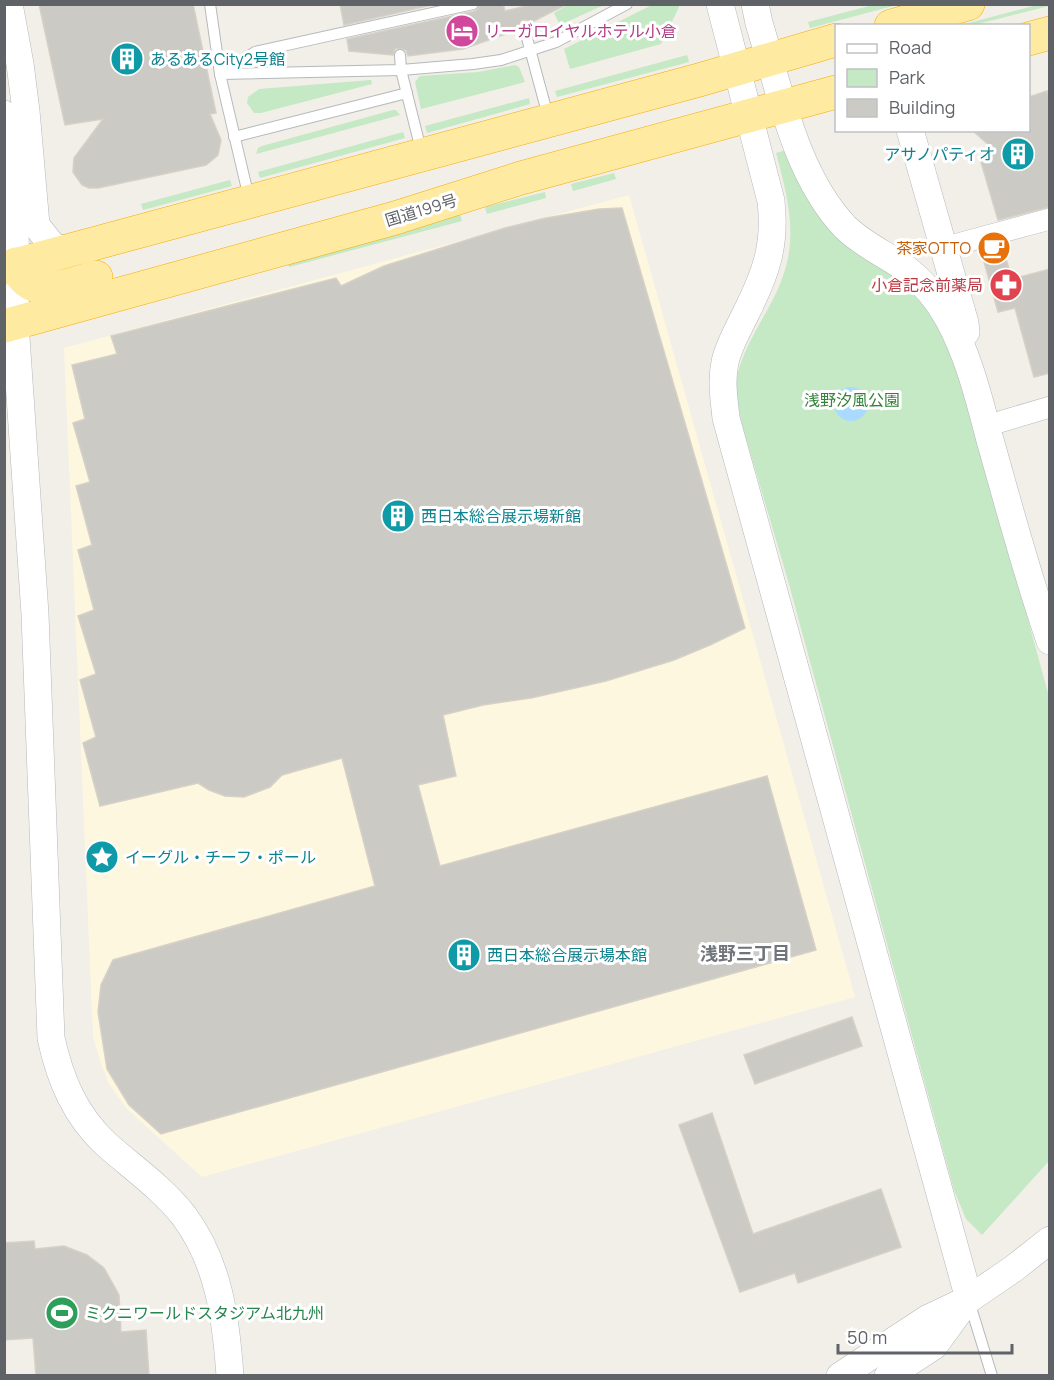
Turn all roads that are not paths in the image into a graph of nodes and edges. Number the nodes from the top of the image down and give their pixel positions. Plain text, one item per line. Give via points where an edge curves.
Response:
1 (9, 4) edge
2 (210, 4) edge
3 (473, 4) edge
4 (627, 4) edge
5 (720, 4) edge
6 (755, 4) edge
7 (968, 4) edge
8 (898, 24) edge
9 (524, 27) dead end
10 (835, 41) edge
11 (531, 51) junction
12 (400, 55) dead end
13 (770, 59) junction
14 (736, 68) junction
15 (401, 70) junction
16 (220, 74) junction
17 (407, 93) junction
18 (835, 93) edge
19 (785, 107) junction
20 (4, 114) edge
21 (748, 117) junction
22 (549, 120) junction
23 (911, 132) edge
24 (234, 137) junction
25 (422, 154) junction
26 (520, 178) junction
27 (249, 200) junction
28 (1050, 219) edge
29 (943, 248) junction
30 (71, 250) junction
31 (10, 266) edge
32 (10, 324) edge
33 (962, 350) junction
34 (18, 371) junction
35 (1050, 407) edge
36 (986, 426) junction
37 (1042, 598) edge
38 (1050, 641) edge
39 (1050, 1240) edge
40 (969, 1299) junction
41 (212, 1376) edge
42 (230, 1376) edge
43 (840, 1376) edge
44 (888, 1376) edge
45 (992, 1376) edge

1 - 30 street via 23,87 36,225 56,248
2 - 16 lane
3 - 16 lane via 255,52
4 - 11 lane
5 - 14 street
6 - 13 street
7 - 8 highway
9 - 11 lane
10 - 13 highway
11 - 15 lane via 501,60
11 - 22 lane
12 - 15 lane
13 - 14 highway
13 - 19 street
14 - 21 street
14 - 22 highway
15 - 16 lane
15 - 17 lane
16 - 24 lane
17 - 24 lane
17 - 25 lane
18 - 19 highway, 国道199号
19 - 21 highway, 国道199号
19 - 33 street via 802,160 835,215 862,241 923,284 939,304
20 - 31 street via 14,202
21 - 26 highway, 国道199号
21 - 40 street via 771,201 774,234 765,273 734,336 725,364 726,417
22 - 25 highway
23 - 29 street
24 - 27 lane
25 - 27 highway
26 - 31 highway via 391,196 53,288 32,285
26 - 32 highway, 国道199号 via 395,218
27 - 30 highway
28 - 29 street
29 - 33 street via 965,323
30 - 31 highway
31 - 32 street
32 - 34 street
33 - 36 street
34 - 41 street via 17,615 32,1014 40,1063 68,1126 83,1145 154,1209 176,1237 198,1282 209,1332
34 - 42 street via 35,614 49,1012 56,1059 69,1095 92,1130 165,1195 198,1240 220,1292
35 - 36 street
36 - 37 street
37 - 38 street
39 - 40 street
40 - 43 street via 927,1319
40 - 44 street via 934,1346
40 - 45 lane

